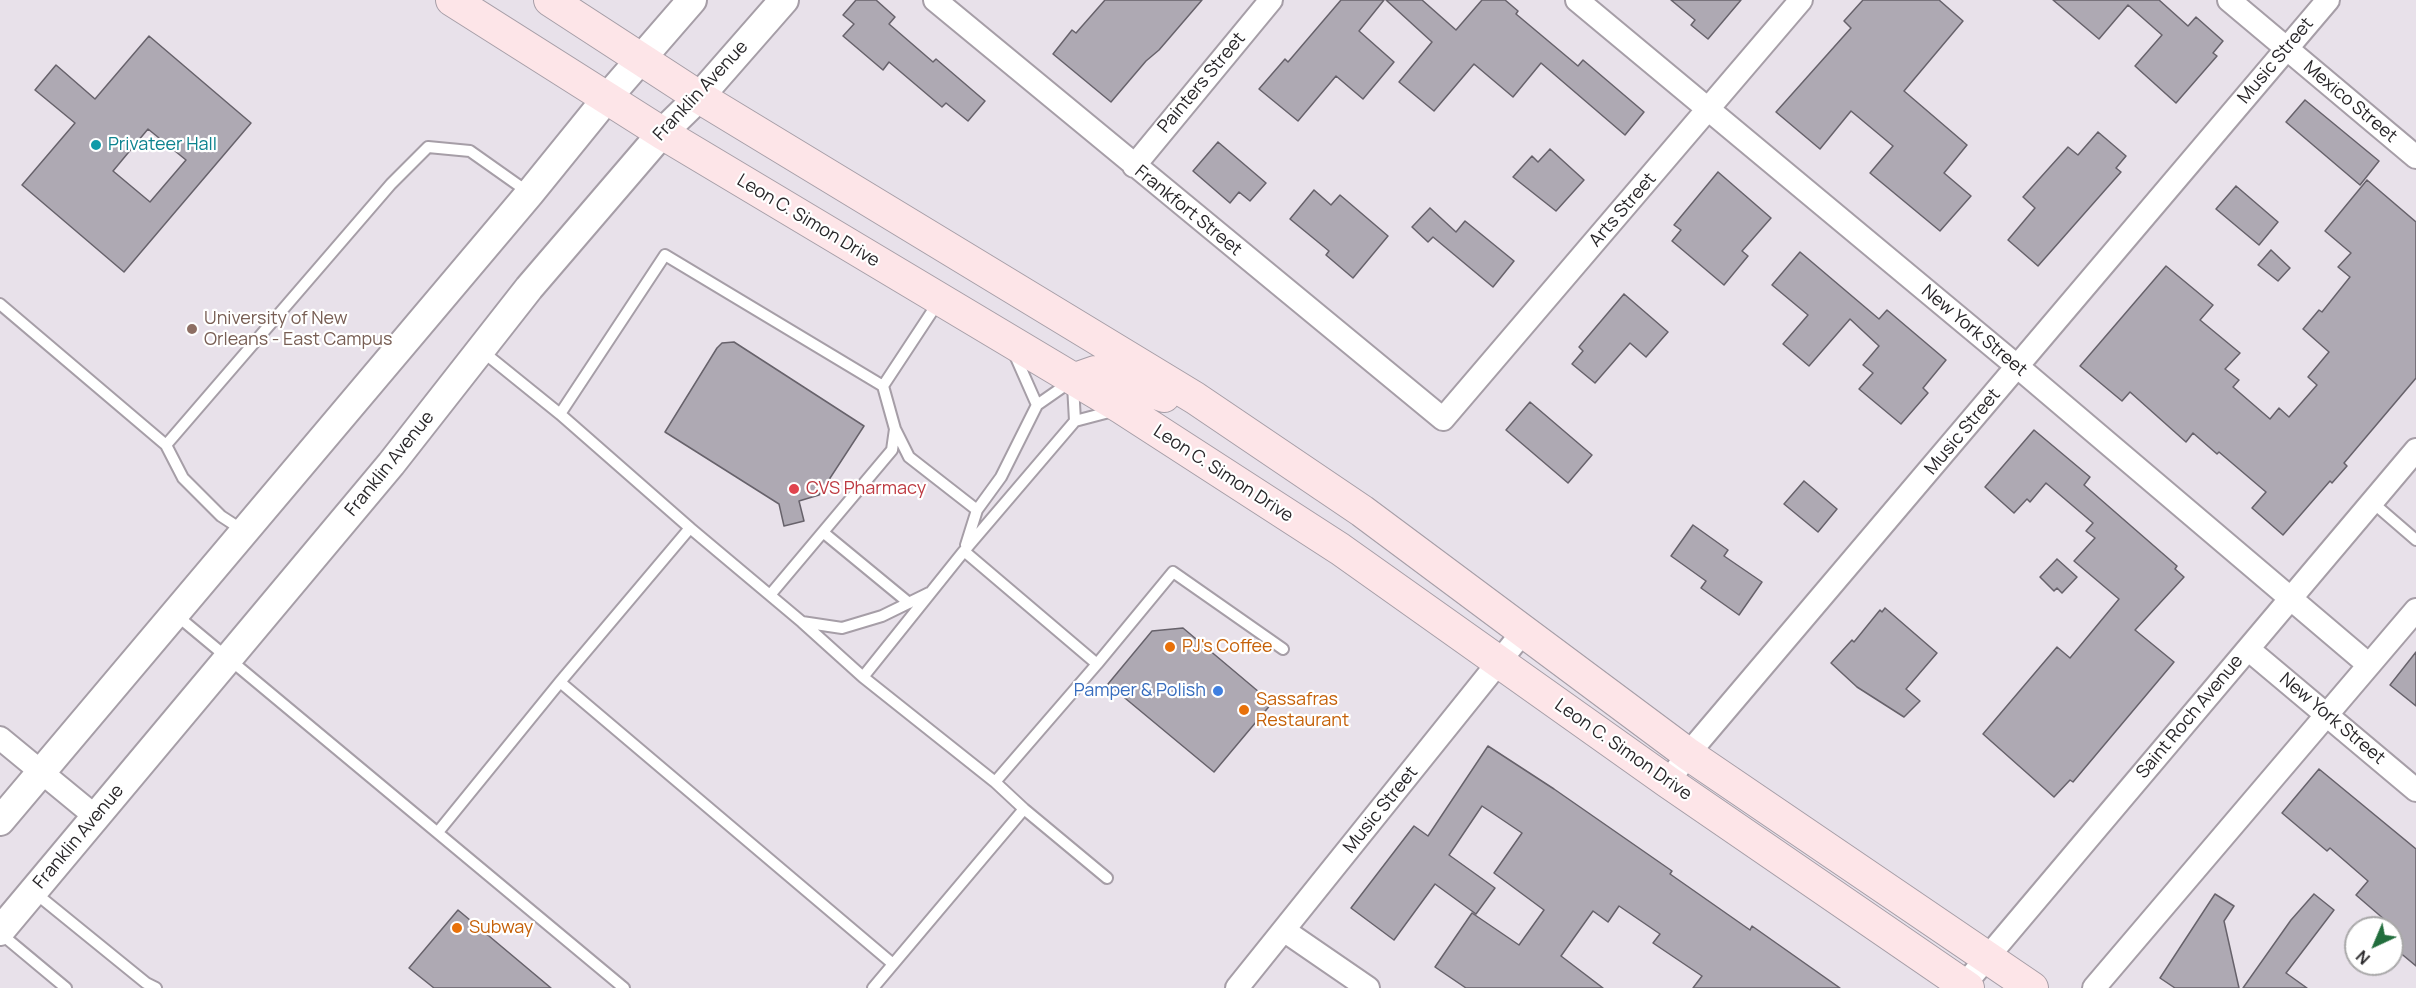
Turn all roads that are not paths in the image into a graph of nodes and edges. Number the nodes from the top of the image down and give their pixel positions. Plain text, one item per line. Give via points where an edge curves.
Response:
1 (452, 0) edge
2 (550, 0) edge
3 (692, 0) edge
4 (784, 0) edge
5 (934, 0) edge
6 (1271, 0) edge
7 (1577, 0) edge
8 (1801, 0) edge
9 (2229, 0) edge
10 (2328, 0) edge
11 (2287, 49) junction
12 (641, 59) junction
13 (699, 97) junction
14 (607, 98) junction
15 (1709, 110) junction
16 (662, 133) junction
17 (2416, 157) edge
18 (1134, 166) junction
19 (530, 193) junction
20 (939, 300) junction
21 (0, 304) edge
22 (1040, 304) junction
23 (1010, 342) junction
24 (481, 350) junction
25 (2018, 368) junction
26 (1073, 380) junction
27 (883, 386) junction
28 (1037, 405) junction
29 (1122, 408) junction
30 (560, 414) junction
31 (1443, 419) joint
32 (1075, 421) junction
33 (1236, 427) junction
34 (895, 429) junction
35 (166, 445) junction
36 (2416, 450) edge
37 (2372, 502) junction
38 (977, 510) junction
39 (1362, 511) junction
40 (690, 528) junction
41 (244, 531) junction
42 (824, 533) junction
43 (2416, 540) edge
44 (1340, 549) junction
45 (964, 551) junction
46 (932, 592) junction
47 (770, 595) junction
48 (2291, 598) junction
49 (909, 603) junction
50 (2416, 610) edge
51 (175, 614) junction
52 (802, 622) junction
53 (1523, 632) junction
54 (1283, 649) dead end
55 (2248, 649) junction
56 (229, 659) junction
57 (1498, 663) junction
58 (1097, 664) junction
59 (2369, 665) junction
60 (864, 677) junction
61 (560, 682) junction
62 (2327, 714) junction
63 (0, 738) edge
64 (1688, 754) junction
65 (42, 772) junction
66 (995, 782) junction
67 (1668, 782) junction
68 (2416, 790) edge
69 (1024, 809) junction
70 (96, 817) junction
71 (0, 821) edge
72 (438, 832) junction
73 (1107, 878) dead end
74 (34, 891) junction
75 (1284, 931) junction
76 (0, 932) edge
77 (1987, 957) junction
78 (893, 964) junction
79 (1966, 986) edge
80 (66, 988) edge
81 (156, 988) edge
82 (624, 988) edge
83 (873, 988) edge
84 (1237, 988) edge
85 (1368, 988) edge
86 (2032, 988) edge
87 (2094, 988) edge

1 - 14 main road, Leon C. Simon Drive
2 - 12 main road, Leon C. Simon Drive
3 - 12 street
4 - 13 street, Franklin Avenue
5 - 18 street, Frankfort Street
6 - 18 street, Painters Street
7 - 15 street, New York Street
8 - 15 street, Arts Street
9 - 11 street, Mexico Street
10 - 11 street, Music Street
11 - 17 street, Mexico Street
11 - 25 street, Music Street
12 - 13 main road, Leon C. Simon Drive
12 - 14 street
13 - 16 street, Franklin Avenue
13 - 22 main road, Leon C. Simon Drive
14 - 16 main road, Leon C. Simon Drive
14 - 19 street
15 - 25 street, New York Street
15 - 31 street, Arts Street
16 - 20 main road, Leon C. Simon Drive
16 - 24 street, Franklin Avenue
18 - 31 street, Frankfort Street
19 - 35 lane via 470,151 428,147 391,184
19 - 41 street
20 - 23 main road, Leon C. Simon Drive
20 - 27 lane
21 - 35 lane
22 - 26 main road
22 - 33 main road, Leon C. Simon Drive
23 - 26 main road, Leon C. Simon Drive
23 - 28 lane
24 - 30 lane
24 - 56 street, Franklin Avenue
25 - 48 street, New York Street
25 - 64 street, Music Street
26 - 28 lane
26 - 29 main road, Leon C. Simon Drive
26 - 32 lane
26 - 33 main road via 1095,372 1142,387
27 - 30 lane via 664,255
27 - 34 lane
28 - 38 lane via 1000,477
29 - 32 lane
29 - 44 main road, Leon C. Simon Drive
30 - 40 lane
32 - 45 lane
33 - 39 main road, Leon C. Simon Drive
34 - 38 lane via 909,458
34 - 42 lane via 891,450
35 - 41 lane via 183,478 221,516
36 - 37 street, Saint Roch Avenue
37 - 43 lane
37 - 48 street, Saint Roch Avenue
38 - 45 lane
39 - 44 main road
39 - 53 main road, Leon C. Simon Drive
40 - 47 lane
40 - 61 lane
41 - 51 street
42 - 47 lane
42 - 49 lane
44 - 57 main road, Leon C. Simon Drive
45 - 46 lane
45 - 58 lane
46 - 49 lane
46 - 60 lane
47 - 52 lane
48 - 55 street, Saint Roch Avenue
48 - 59 street, New York Street
49 - 52 lane via 842,628
50 - 59 street
51 - 56 lane
51 - 65 street
52 - 60 lane
53 - 57 street, Music Street
53 - 64 main road, Leon C. Simon Drive
54 - 58 lane via 1173,572
55 - 62 street, New York Street
55 - 77 street, Saint Roch Avenue
56 - 70 street, Franklin Avenue
56 - 72 lane
57 - 67 main road, Leon C. Simon Drive
57 - 75 street, Music Street
58 - 66 lane
59 - 62 street
60 - 66 lane
61 - 72 lane
61 - 78 lane
62 - 68 street, New York Street
62 - 87 street
63 - 65 street
64 - 67 street, Music Street
64 - 77 main road, Leon C. Simon Drive
65 - 70 street
65 - 71 street
66 - 69 lane
67 - 79 main road, Leon C. Simon Drive
69 - 73 lane
69 - 78 lane
70 - 74 street, Franklin Avenue
72 - 82 lane
74 - 76 street, Franklin Avenue
74 - 81 lane
75 - 84 street, Music Street
75 - 85 street
76 - 80 lane
77 - 79 street, Saint Roch Avenue
77 - 86 main road, Leon C. Simon Drive
78 - 83 lane

